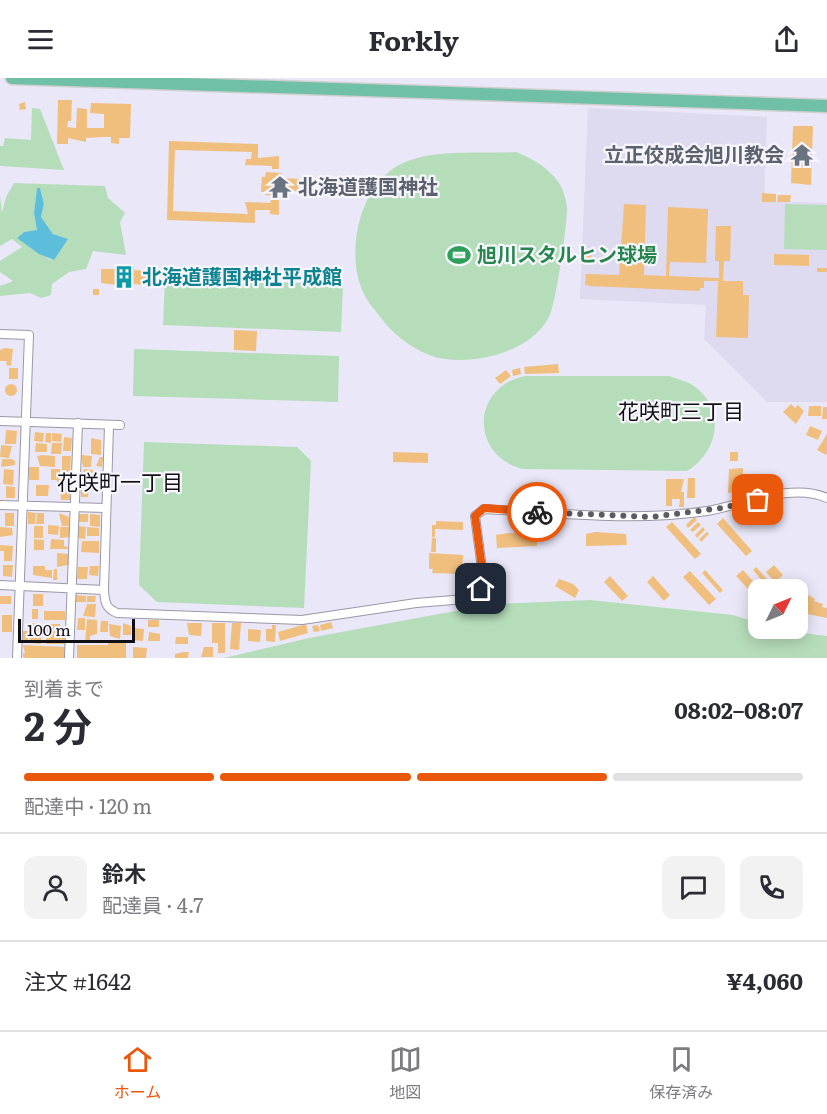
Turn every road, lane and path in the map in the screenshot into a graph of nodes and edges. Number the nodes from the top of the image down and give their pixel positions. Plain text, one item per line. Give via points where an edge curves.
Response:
1 (12, 78) edge
2 (67, 79) edge
3 (827, 106) edge
4 (0, 334) edge
5 (0, 421) edge
6 (25, 422) junction
7 (78, 423) junction
8 (110, 424) junction
9 (120, 425) dead end
10 (827, 498) edge
11 (0, 505) edge
12 (21, 506) junction
13 (74, 507) junction
14 (106, 508) junction
15 (0, 585) edge
16 (19, 586) junction
17 (72, 588) junction
18 (104, 590) junction
19 (17, 658) edge
20 (69, 658) edge

1 - 2 highway
2 - 3 highway
4 - 6 street via 29,335
5 - 6 street
6 - 7 street
6 - 12 street
7 - 8 street
7 - 13 street
8 - 9 street
8 - 14 street
10 - 18 street via 794,492 722,508 651,517 484,508 475,516 483,576 481,589 466,599 302,620 117,613 105,604
11 - 12 street
12 - 13 street
12 - 16 street
13 - 14 street
13 - 17 street
14 - 18 street
15 - 16 street
16 - 17 street
16 - 19 street
17 - 18 street
17 - 20 street

